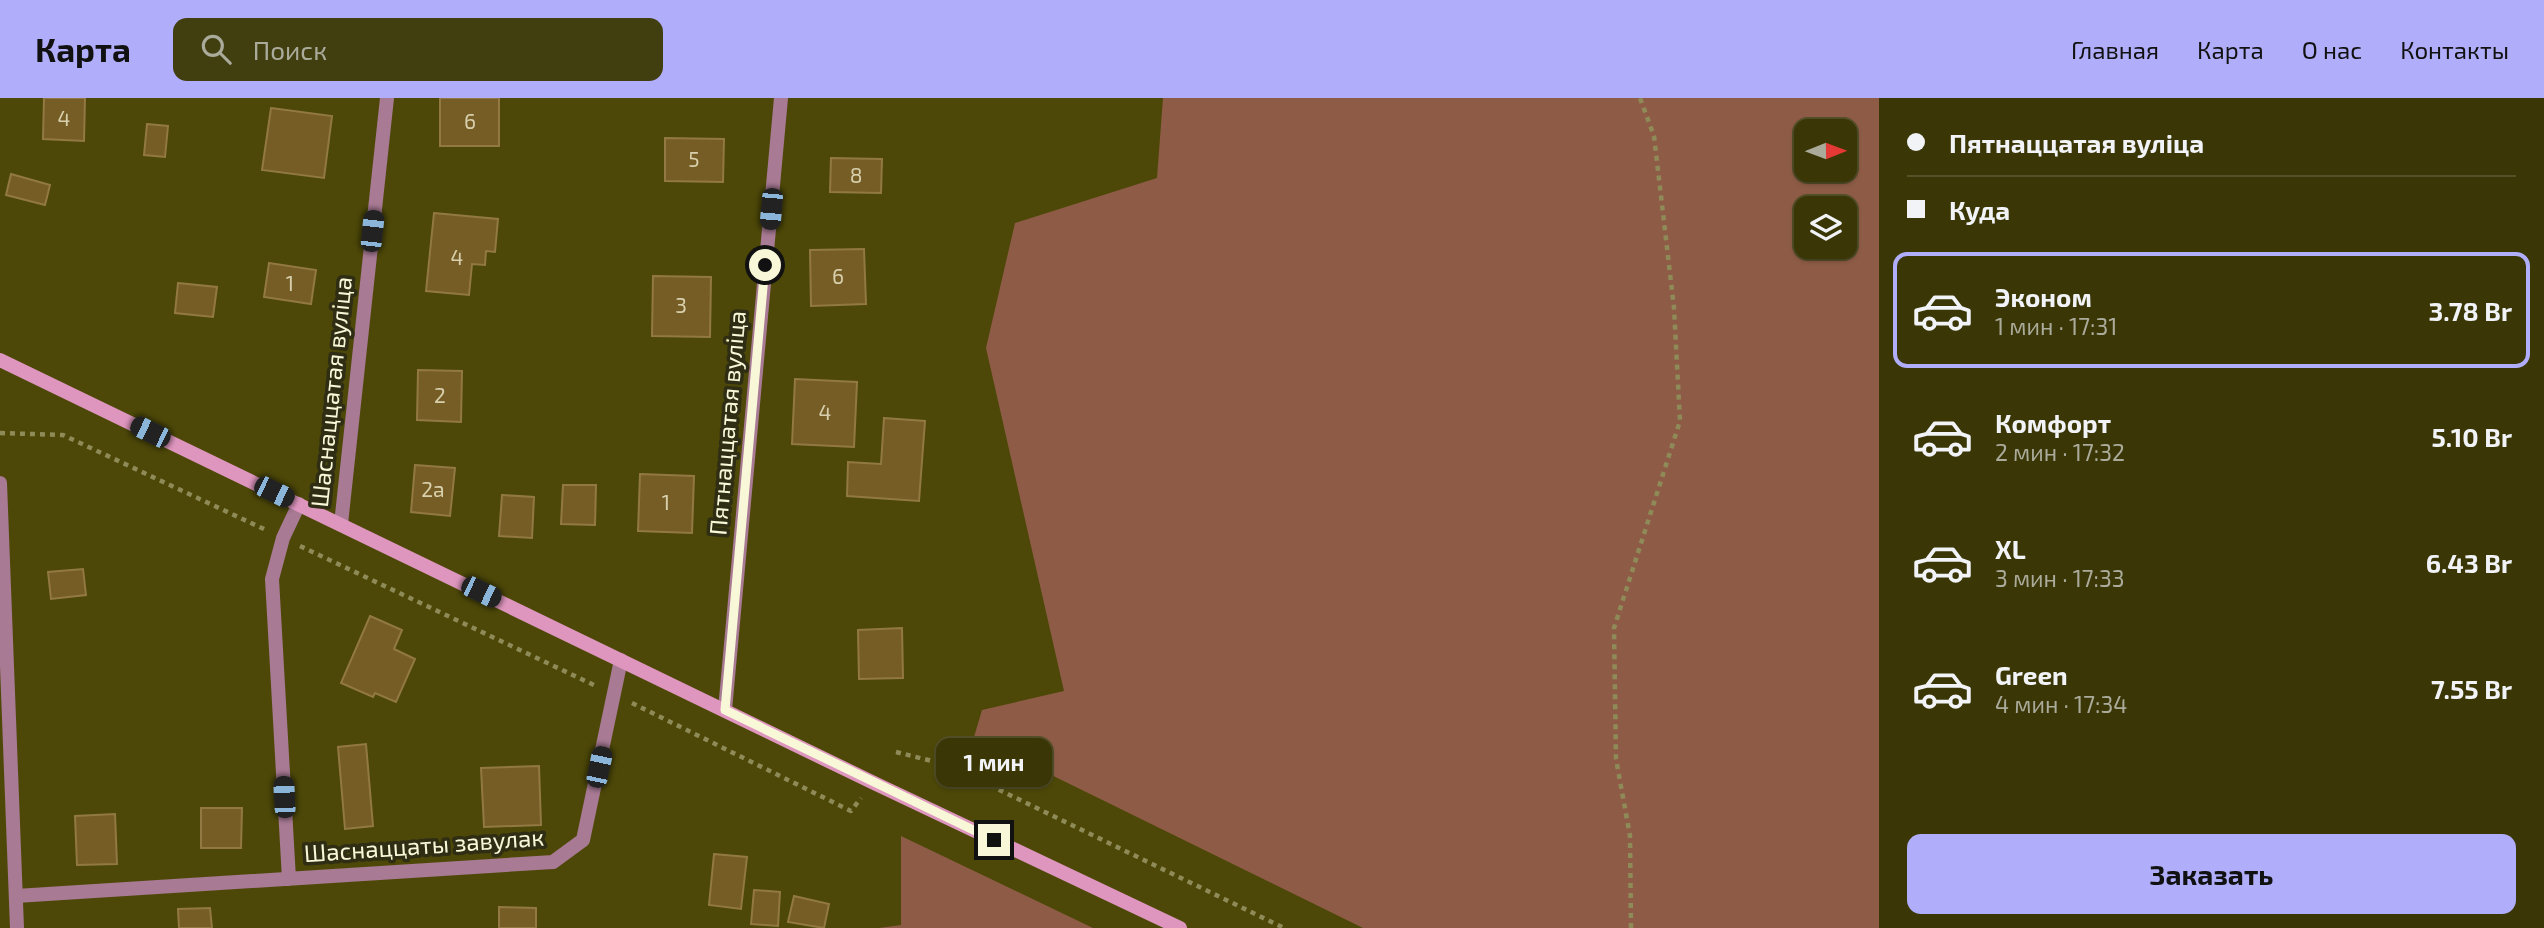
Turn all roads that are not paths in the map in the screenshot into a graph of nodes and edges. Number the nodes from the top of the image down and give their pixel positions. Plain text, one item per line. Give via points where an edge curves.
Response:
1 (387, 98) edge
2 (780, 98) edge
3 (0, 360) edge
4 (0, 483) edge
5 (299, 504) junction
6 (341, 524) junction
7 (621, 660) junction
8 (725, 710) junction
9 (289, 879) junction
10 (16, 896) junction
11 (17, 928) edge
12 (1180, 928) edge

1 - 6 street, Шаснаццатая вуліца
2 - 8 street, Пятнаццатая вуліца
3 - 5 main road
4 - 10 street
5 - 6 main road
5 - 9 street, Шаснаццаты завулак via 283,538 272,579
6 - 7 main road
7 - 8 main road
7 - 9 street, Шаснаццаты завулак via 583,840 553,862
8 - 12 main road
9 - 10 street, Шаснаццаты завулак
10 - 11 street

